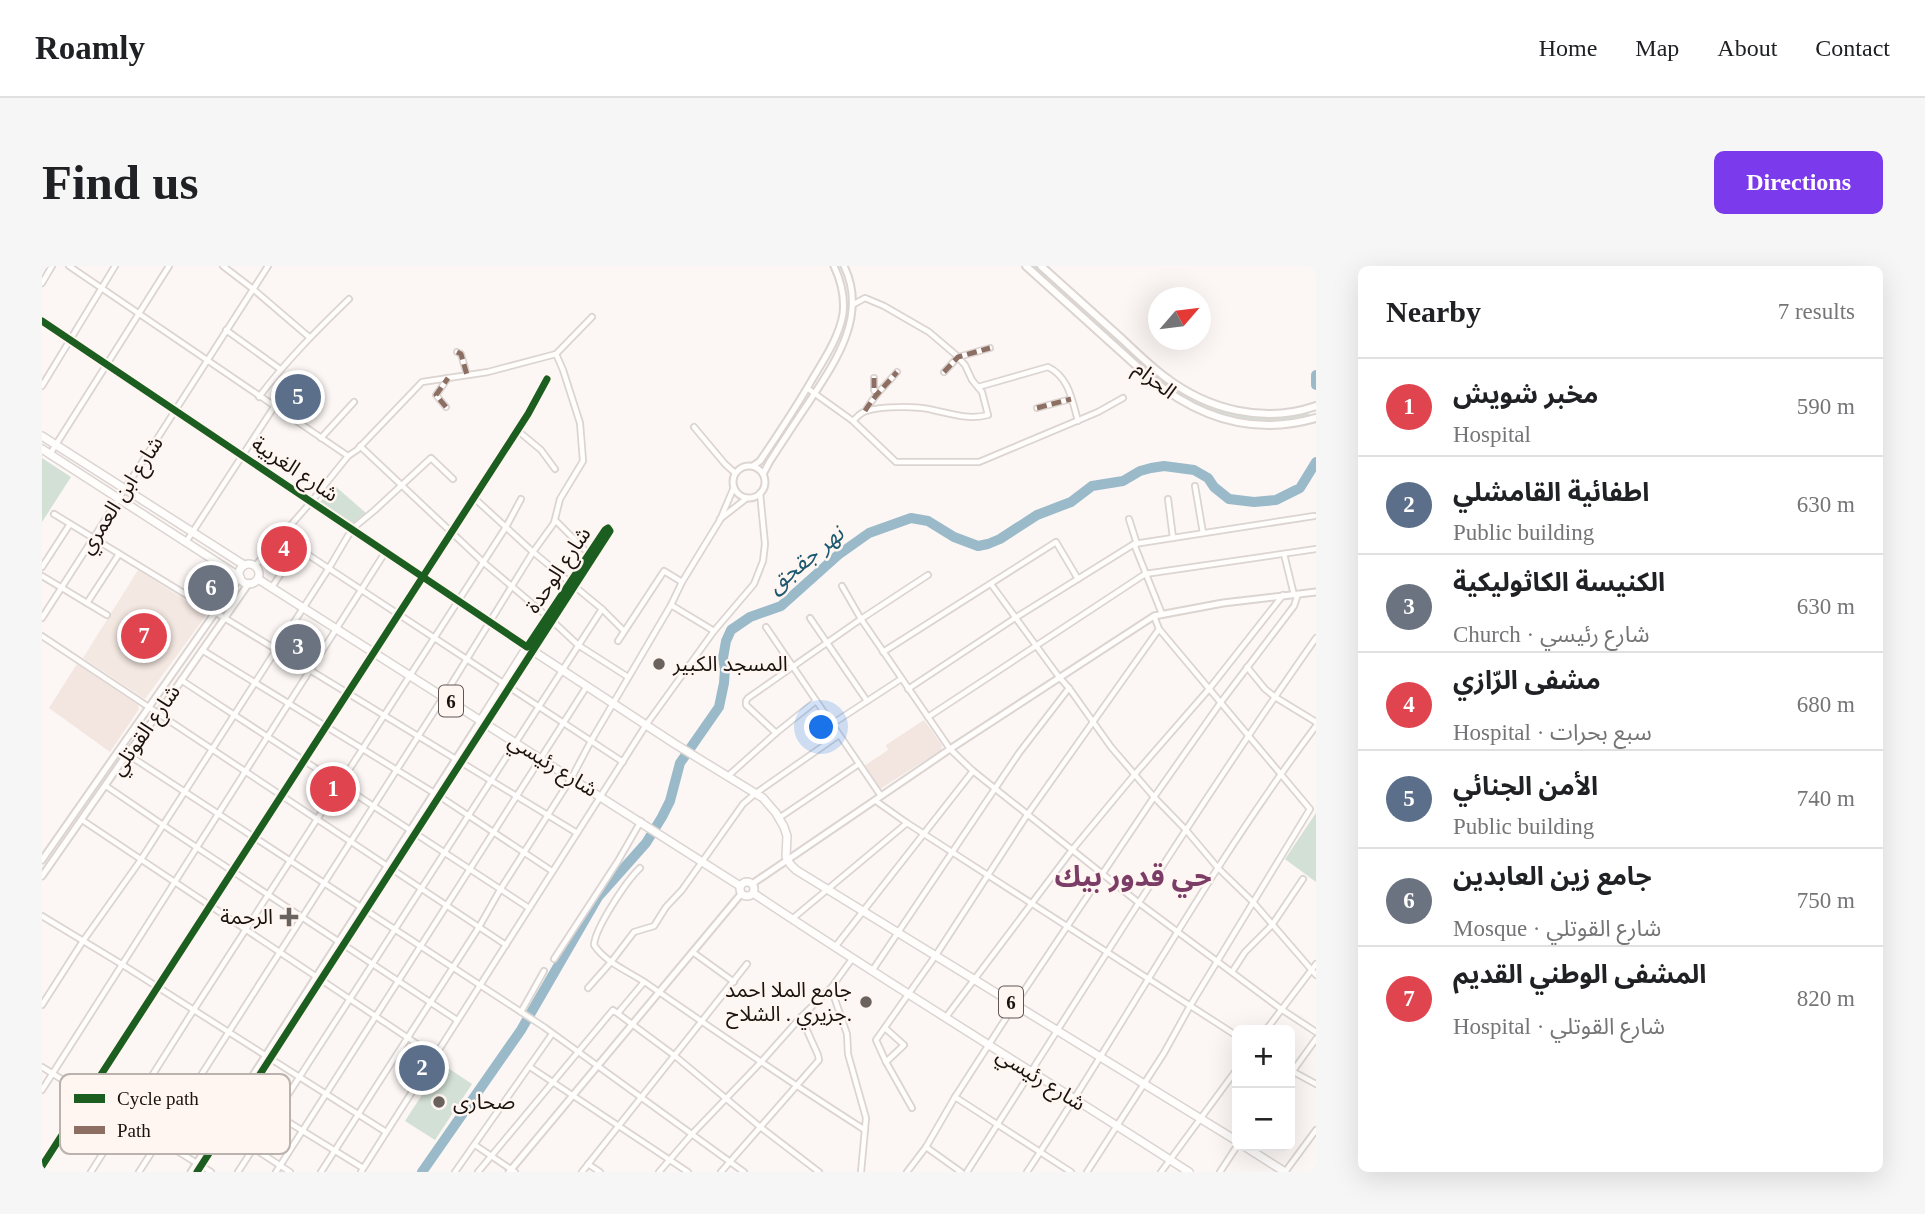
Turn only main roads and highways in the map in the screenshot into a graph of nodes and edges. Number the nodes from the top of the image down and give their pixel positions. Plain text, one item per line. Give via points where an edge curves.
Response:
1 (1026, 266) edge
2 (1041, 266) edge
3 (1314, 407) edge
4 (1315, 419) edge
5 (42, 436) edge
6 (42, 449) edge
7 (244, 565) junction
8 (240, 577) junction
9 (257, 579) junction
10 (530, 649) joint
11 (484, 722) junction
12 (753, 888) junction
13 (741, 890) junction
14 (1232, 1141) edge
15 (1252, 1151) edge
16 (1189, 1172) edge
17 (1285, 1172) edge

1 - 4 main road, الحزام via 1149,377 1186,404 1247,424
2 - 3 main road, الحزام via 1163,376 1199,399 1257,414
3 - 4 main road
5 - 7 highway
6 - 8 highway
7 - 8 highway
7 - 9 highway via 256,566
8 - 9 highway via 249,583
9 - 11 highway, شارع رئيسي / 6
10 - 11 highway, شارع الوحدة
10 - 14 highway, شارع الغربية / 6 via 756,793 779,818 787,836 785,855 792,867
11 - 13 highway, شارع رئيسي / 6
12 - 13 highway via 749,896
12 - 13 highway via 744,882
12 - 16 highway, شارع رئيسي / 6 via 835,948
15 - 17 highway

